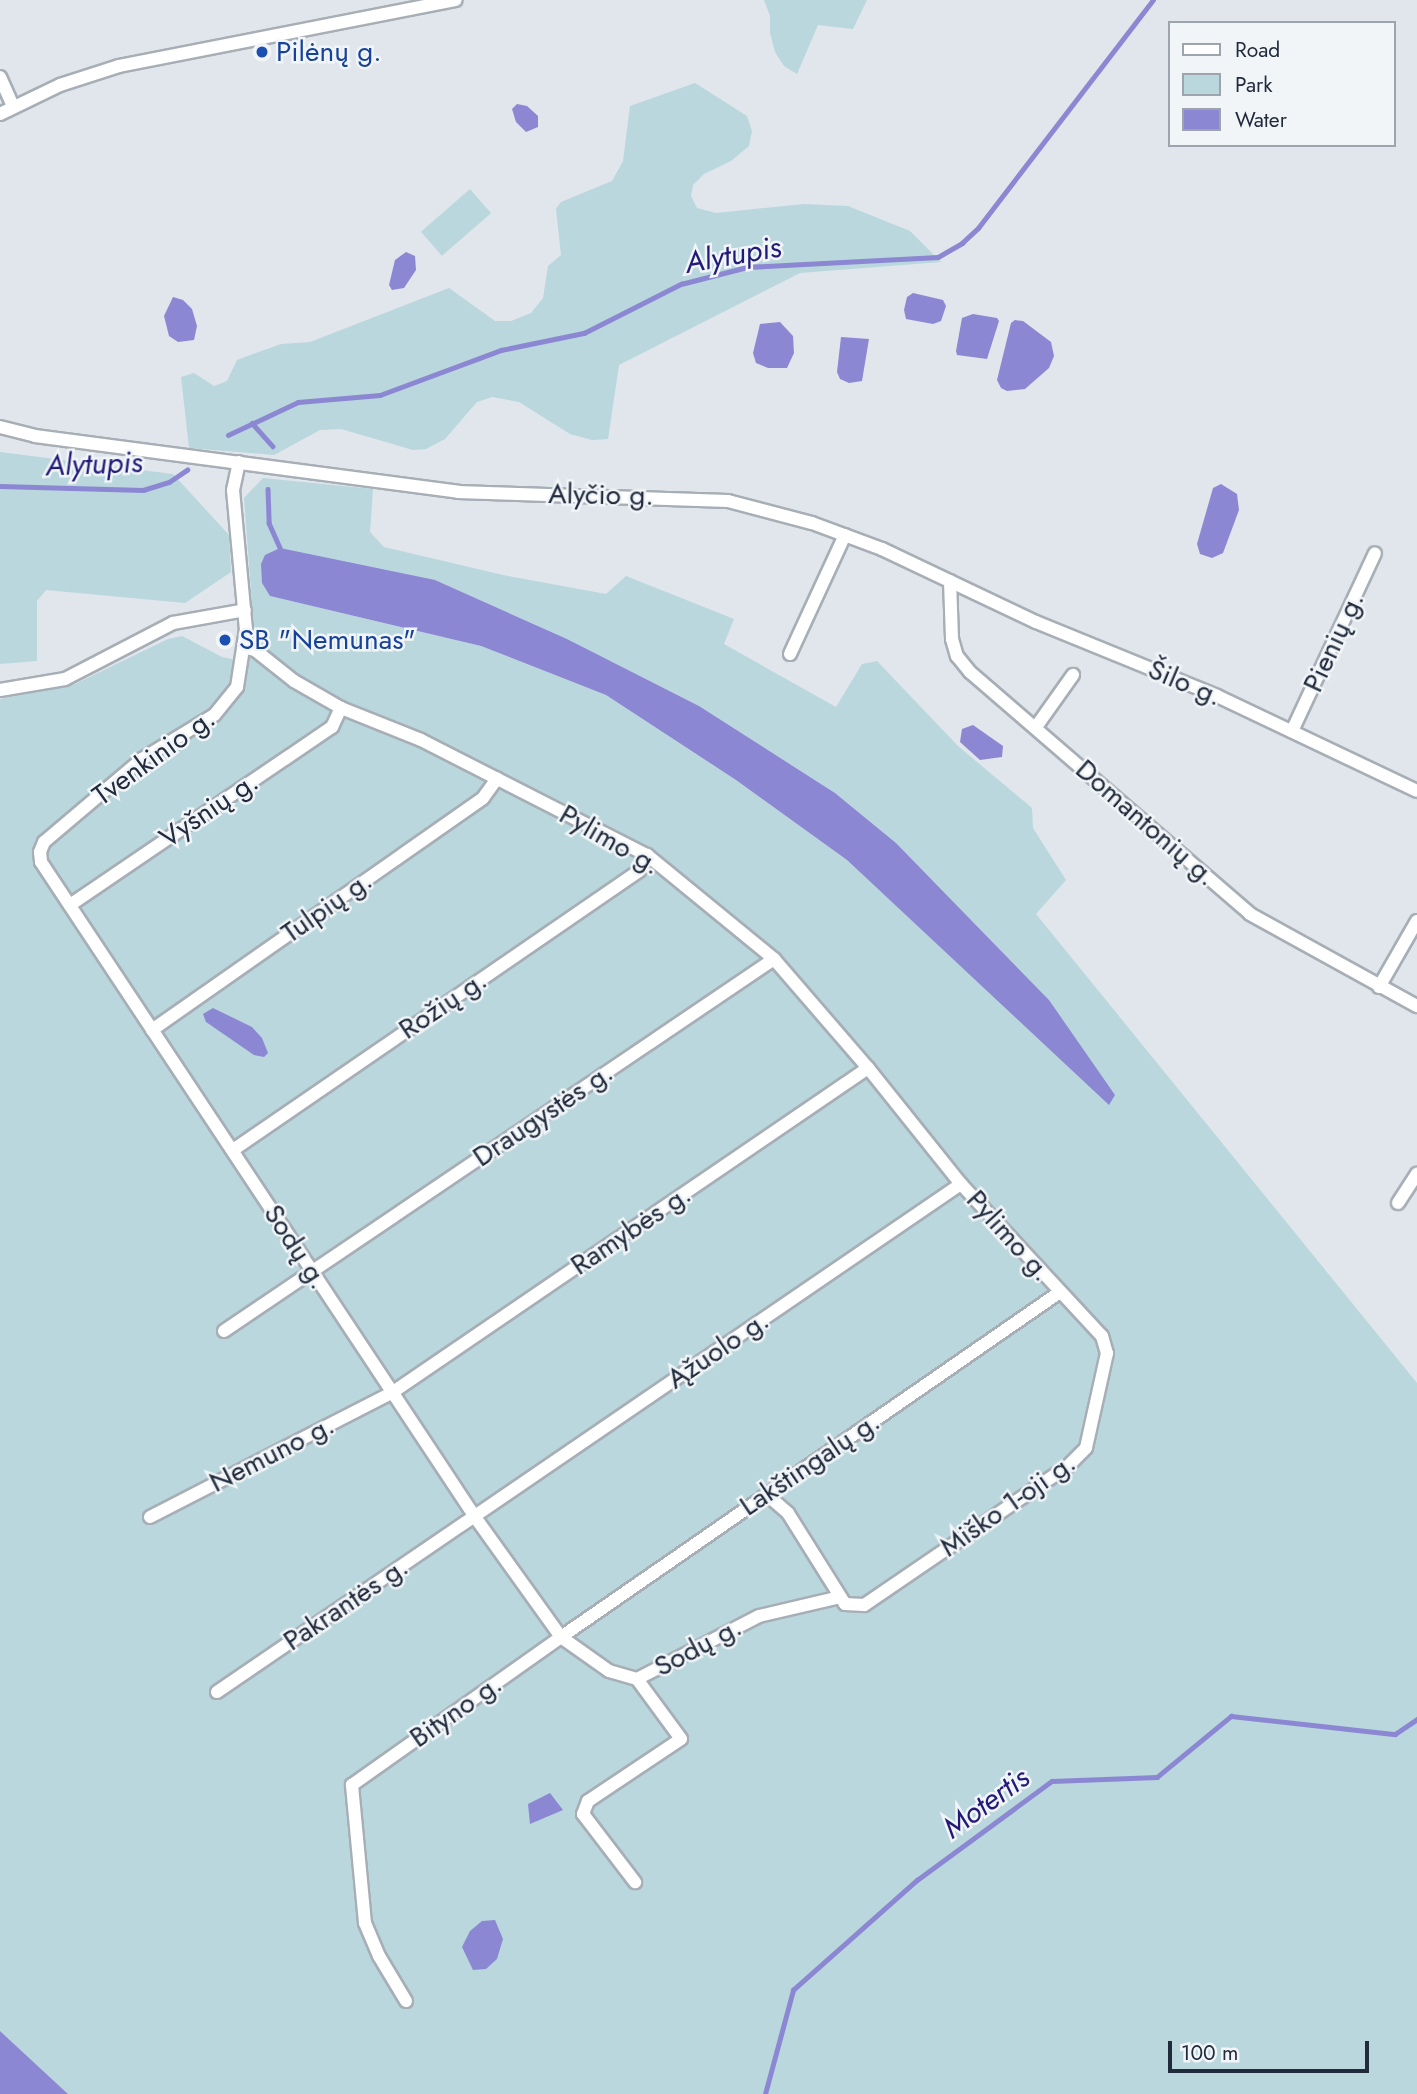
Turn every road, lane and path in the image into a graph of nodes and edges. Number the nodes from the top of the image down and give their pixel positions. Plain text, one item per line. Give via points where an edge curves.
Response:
1 (456, 0) edge
2 (0, 77) edge
3 (13, 106) junction
4 (0, 114) edge
5 (0, 427) edge
6 (239, 462) junction
7 (845, 535) junction
8 (1375, 553) dead end
9 (950, 581) junction
10 (245, 610) junction
11 (246, 648) junction
12 (790, 654) dead end
13 (1073, 675) dead end
14 (0, 690) edge
15 (341, 708) junction
16 (1037, 727) junction
17 (1292, 731) junction
18 (497, 779) junction
19 (1417, 791) edge
20 (40, 852) joint
21 (647, 855) junction
22 (70, 905) junction
23 (1417, 920) edge
24 (774, 959) junction
25 (1379, 987) junction
26 (1417, 1006) edge
27 (152, 1030) junction
28 (868, 1068) junction
29 (233, 1150) junction
30 (1417, 1174) edge
31 (961, 1184) junction
32 (1398, 1203) dead end
33 (312, 1272) junction
34 (1060, 1292) junction
35 (224, 1331) dead end
36 (393, 1392) junction
37 (766, 1494) junction
38 (150, 1517) dead end
39 (475, 1517) junction
40 (840, 1597) junction
41 (561, 1637) junction
42 (637, 1679) junction
43 (217, 1692) dead end
44 (635, 1882) dead end
45 (406, 2001) dead end

1 - 3 street via 138,61 60,85
2 - 3 street
3 - 4 street
5 - 6 street, Alyčio g. via 34,436
6 - 7 street, Alyčio g. via 458,492 729,501
6 - 10 street via 233,490
7 - 9 street, Alyčio g.
7 - 12 street
8 - 17 street, Pienių g.
9 - 16 street, Domantonių g. via 957,656
9 - 17 street, Šilo g.
10 - 11 street
10 - 14 street via 173,623 65,679
11 - 15 street, Pylimo g.
11 - 20 street, Tvenkinio g. via 237,687 228,702 142,759 44,842
13 - 16 street
15 - 18 street, Pylimo g. via 421,740
15 - 22 street, Vyšnių g. via 332,727
16 - 25 street, Domantonių g. via 1250,914
17 - 19 street, Šilo g.
18 - 21 street, Pylimo g.
18 - 27 street, Tulpių g. via 483,798
20 - 22 street, Sodų g. via 41,862
21 - 24 street, Pylimo g.
21 - 29 street, Rožių g. via 639,871
22 - 27 street, Sodų g.
23 - 25 street
24 - 28 street, Pylimo g.
24 - 33 street, Draugystės g.
25 - 26 street, Domantonių g.
27 - 29 street, Sodų g.
28 - 31 street, Pylimo g.
28 - 36 street, Ramybės g.
29 - 33 street, Sodų g.
30 - 32 street
31 - 34 street, Pylimo g.
31 - 39 street, Ąžuolo g.
33 - 35 street, Draugystės g.
33 - 36 street, Sodų g.
34 - 37 street, Lakštingalų g.
34 - 40 street, Miško 1-oji g. via 1102,1336 1107,1353 1086,1448 1068,1466 864,1605 850,1606
36 - 38 street, Nemuno g.
36 - 39 street, Sodų g.
37 - 40 street via 788,1513
37 - 41 street, Lakštingalų g.
39 - 41 street, Sodų g.
39 - 43 street, Pakrantės g.
40 - 42 street, Sodų g. via 759,1615
41 - 42 street, Sodų g. via 609,1671
41 - 45 street, Bityno g. via 352,1785 365,1923
42 - 44 street via 681,1739 587,1801 583,1814

